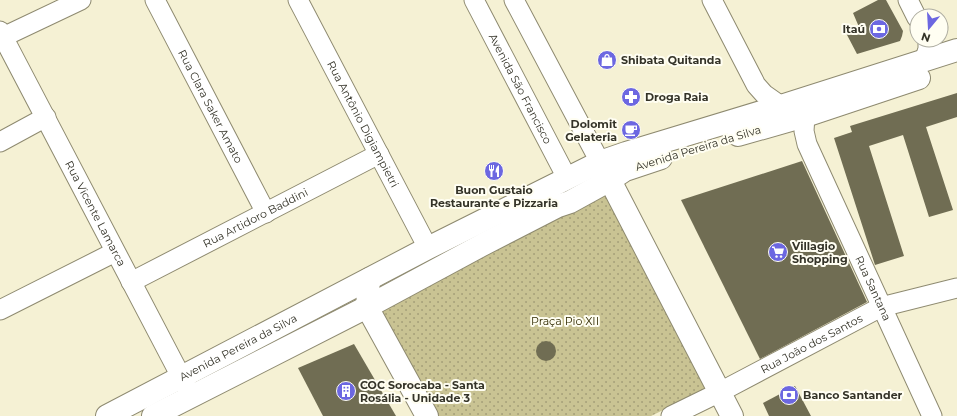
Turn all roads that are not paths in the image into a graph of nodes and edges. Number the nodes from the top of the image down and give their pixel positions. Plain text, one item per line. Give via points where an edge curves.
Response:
1 (81, 0) edge
2 (155, 0) edge
3 (298, 0) edge
4 (474, 0) edge
5 (514, 0) edge
6 (712, 0) edge
7 (2, 34) edge
8 (928, 48) edge
9 (957, 50) edge
10 (924, 61) junction
11 (957, 66) edge
12 (781, 106) junction
13 (805, 116) junction
14 (46, 117) junction
15 (0, 142) edge
16 (379, 154) junction
17 (605, 171) junction
18 (567, 178) junction
19 (266, 213) junction
20 (428, 248) junction
21 (115, 252) junction
22 (369, 279) junction
23 (132, 282) junction
24 (957, 288) edge
25 (367, 307) junction
26 (881, 307) junction
27 (0, 310) edge
28 (186, 387) junction
29 (720, 392) junction
30 (107, 416) edge
31 (153, 416) edge
32 (427, 416) edge
33 (671, 416) edge
34 (732, 416) edge
35 (932, 416) edge

1 - 7 street
2 - 19 street, Rua Clara Saker Amato
3 - 16 street, Rua Antônio Digiampietri
4 - 18 street, Avenida São Francisco
5 - 17 street
6 - 12 street via 756,85
7 - 14 street, Rua Vicente Lamarca
8 - 10 street
9 - 10 main road, Avenida Pereira da Silva
10 - 12 main road, Avenida Pereira da Silva
11 - 13 main road, Avenida Pereira da Silva
12 - 17 main road, Avenida Pereira da Silva via 626,153
13 - 17 main road, Avenida Pereira da Silva via 625,170
13 - 26 street, Rua Santana via 804,132 807,144
14 - 15 street
14 - 21 street, Rua Vicente Lamarca
16 - 19 street, Rua Artidoro Baddini
16 - 20 street, Rua Antônio Digiampietri
17 - 18 main road, Avenida Pereira da Silva
17 - 25 main road, Avenida Pereira da Silva via 570,202 484,244
17 - 29 main road
18 - 20 main road, Avenida Pereira da Silva
19 - 23 street, Rua Artidoro Baddini
20 - 22 main road, Avenida Pereira da Silva
21 - 23 street, Rua Vicente Lamarca
21 - 27 street
22 - 25 main road
22 - 28 main road, Avenida Pereira da Silva
23 - 28 street, Rua Vicente Lamarca
24 - 26 street, Rua João dos Santos
25 - 28 main road, Avenida Pereira da Silva
25 - 32 main road
26 - 29 street, Rua João dos Santos
26 - 35 street, Rua Santana
28 - 30 main road, Avenida Pereira da Silva
28 - 31 main road, Avenida Pereira da Silva
29 - 33 street, Rua João dos Santos
29 - 34 main road

